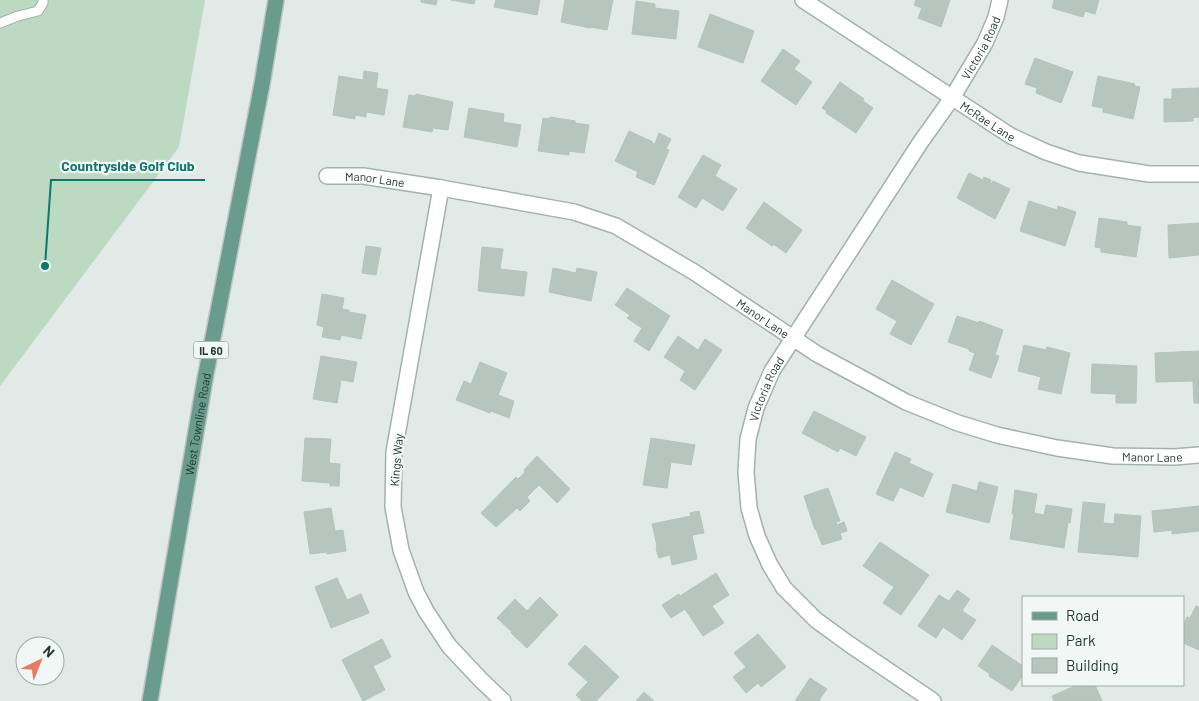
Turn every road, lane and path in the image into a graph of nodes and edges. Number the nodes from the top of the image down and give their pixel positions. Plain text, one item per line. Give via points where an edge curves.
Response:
1 (44, 0) edge
2 (276, 0) edge
3 (803, 0) edge
4 (1000, 0) edge
5 (0, 23) edge
6 (952, 98) junction
7 (1199, 174) edge
8 (327, 176) dead end
9 (441, 188) junction
10 (793, 338) junction
11 (1199, 455) edge
12 (150, 701) edge
13 (502, 701) edge
14 (933, 701) edge

1 - 5 lane via 38,11
2 - 12 main road, West Townline Road / IL 60 via 205,379
3 - 6 street, McRae Lane
4 - 6 street, Victoria Road via 985,43
6 - 7 street, McRae Lane via 1011,136 1079,163 1149,174
6 - 10 street, Victoria Road
8 - 9 street, Manor Lane via 363,176
9 - 10 street, Manor Lane via 574,212 616,226 694,272
9 - 13 street, Kings Way via 394,452 393,507 401,550 426,611 449,646
10 - 11 street, Manor Lane via 906,402 997,435 1114,456
10 - 14 street, Victoria Road via 772,371 756,408 748,438 747,490 757,536 784,588 816,620

